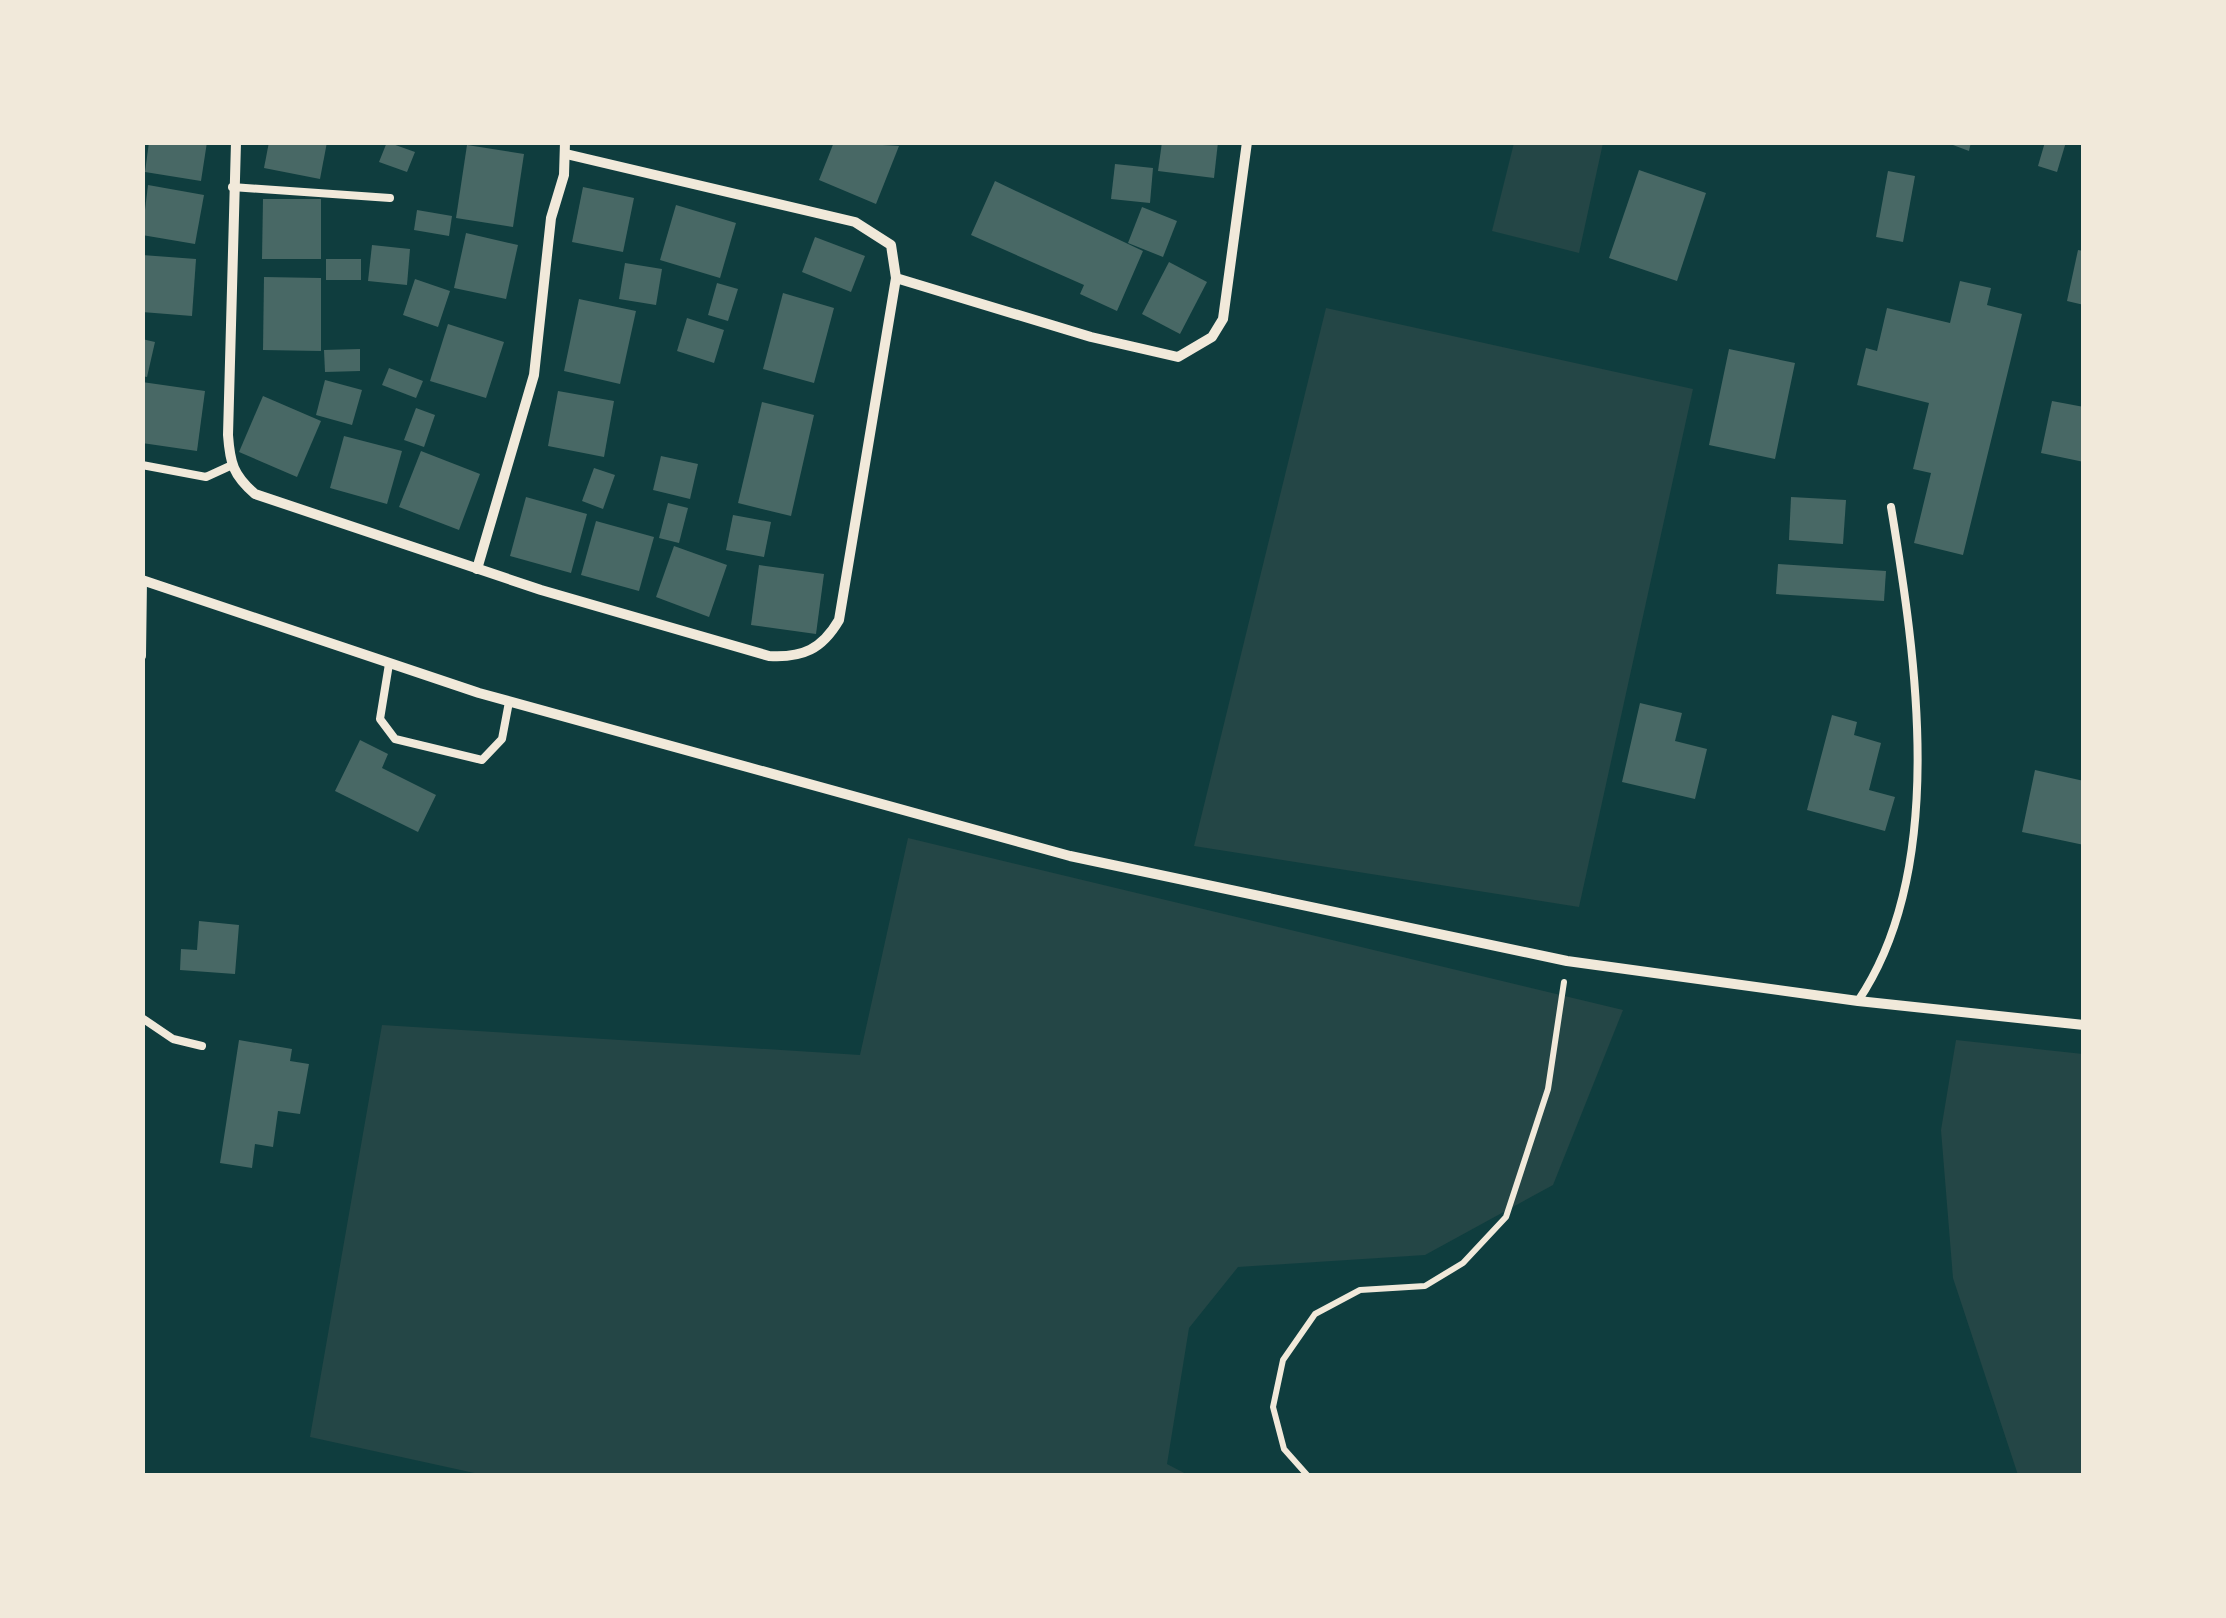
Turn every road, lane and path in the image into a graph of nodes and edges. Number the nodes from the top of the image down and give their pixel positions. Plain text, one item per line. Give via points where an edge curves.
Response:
1 (236, 142) edge
2 (1248, 142) edge
3 (565, 148) edge
4 (232, 187) junction
5 (390, 198) dead end
6 (896, 278) junction
7 (142, 465) edge
8 (230, 466) junction
9 (1891, 507) dead end
10 (477, 569) junction
11 (143, 580) edge
12 (142, 656) edge
13 (390, 664) junction
14 (509, 702) junction
15 (1568, 961) junction
16 (1858, 1001) junction
17 (142, 1018) edge
18 (2084, 1025) edge
19 (202, 1046) dead end
20 (1308, 1476) edge

1 - 4 street
2 - 6 street via 1223,319 1197,349 1178,357
3 - 6 street via 855,222 891,245
3 - 10 street via 534,376
4 - 5 lane
4 - 8 street
6 - 10 street via 839,620 827,640 793,658 769,656
7 - 8 lane via 206,477
8 - 10 street via 255,494
9 - 16 lane via 1920,771 1910,856 1882,965
11 - 12 lane
11 - 13 street
13 - 14 street
13 - 14 lane via 380,719 395,739 482,760 502,738
14 - 15 street via 1070,856
15 - 16 street
15 - 20 path via 1548,1089 1506,1217 1463,1263 1425,1286 1360,1290 1314,1314 1283,1360 1274,1406 1284,1450
16 - 18 street
17 - 19 lane via 173,1039

